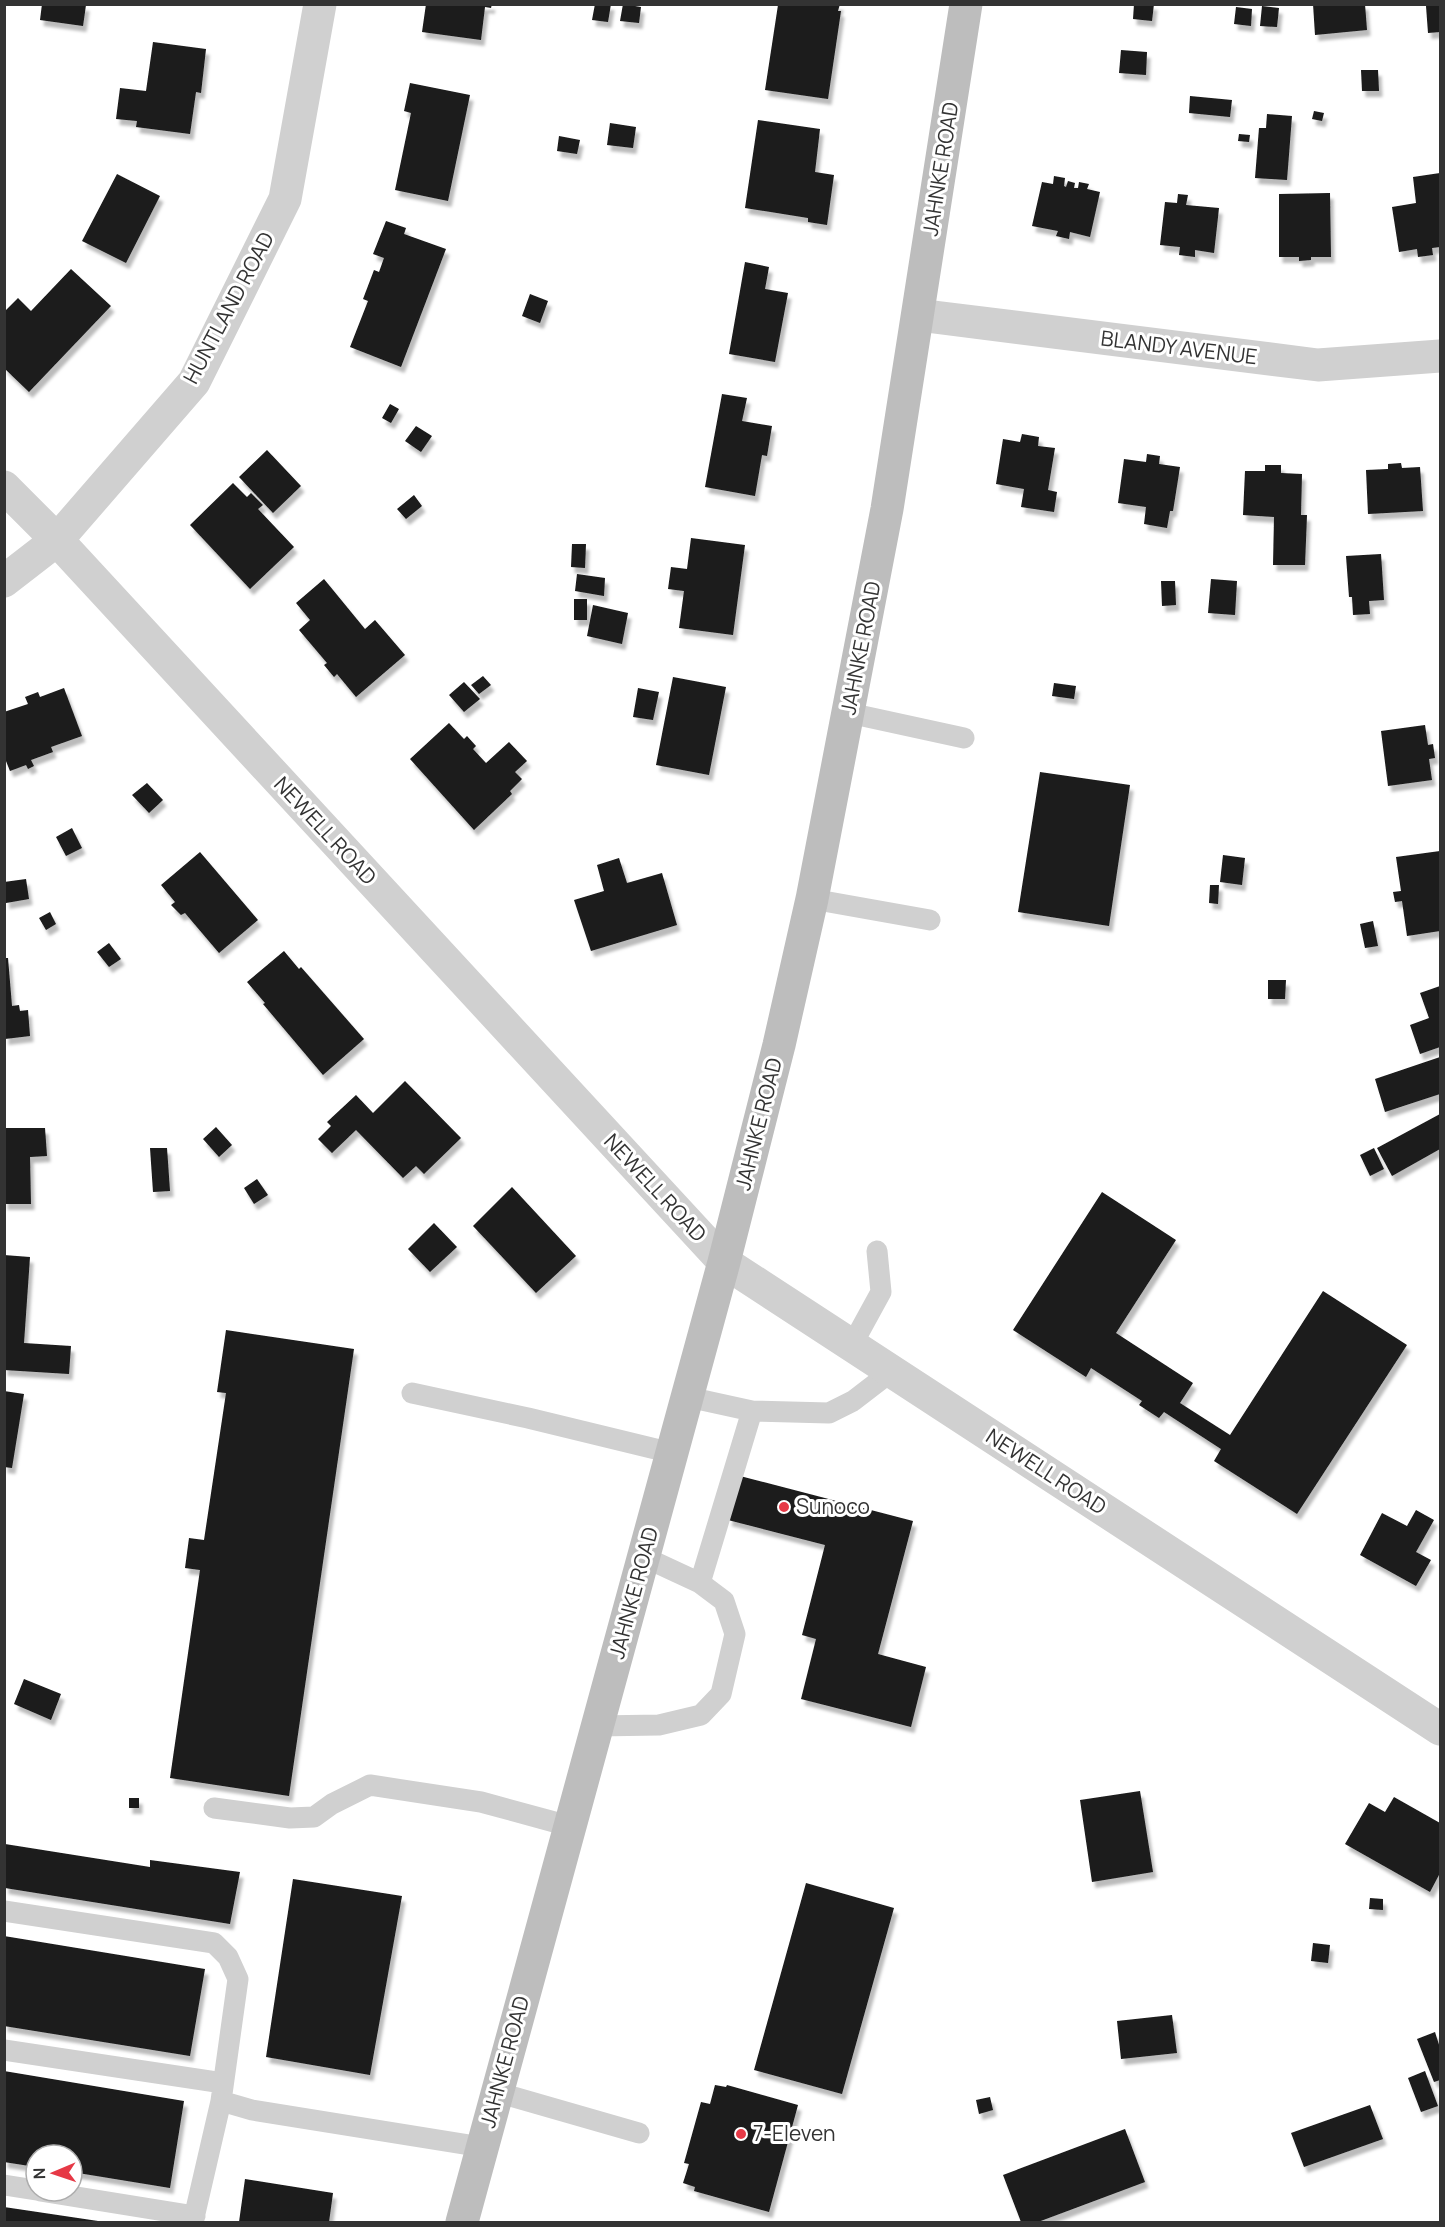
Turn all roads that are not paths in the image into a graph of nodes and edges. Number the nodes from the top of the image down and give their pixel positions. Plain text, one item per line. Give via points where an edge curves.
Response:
1 (320, 4) edge
2 (966, 4) edge
3 (918, 315) junction
4 (1440, 356) edge
5 (4, 487) edge
6 (57, 540) junction
7 (4, 581) edge
8 (849, 713) junction
9 (964, 738) dead end
10 (812, 899) junction
11 (930, 920) dead end
12 (876, 1251) dead end
13 (724, 1262) junction
14 (852, 1346) junction
15 (892, 1371) junction
16 (412, 1393) dead end
17 (688, 1396) junction
18 (752, 1411) junction
19 (672, 1453) junction
20 (644, 1557) junction
21 (700, 1583) junction
22 (597, 1725) junction
23 (1440, 1729) edge
24 (214, 1808) dead end
25 (569, 1826) junction
26 (4, 1911) edge
27 (4, 2050) edge
28 (222, 2092) junction
29 (496, 2092) junction
30 (639, 2133) dead end
31 (482, 2146) junction
32 (4, 2185) edge
33 (24, 2189) edge
34 (84, 2199) edge
35 (194, 2219) edge
36 (462, 2223) edge

1 - 6 street, HUNTLAND ROAD via 285,199 194,382
2 - 3 main road, JAHNKE ROAD
3 - 4 street, BLANDY AVENUE via 1318,365
3 - 8 main road, JAHNKE ROAD
5 - 6 street, NEWELL ROAD
6 - 7 street, HUNTLAND ROAD
6 - 13 street, NEWELL ROAD
8 - 9 lane
8 - 10 main road, JAHNKE ROAD
10 - 11 lane
10 - 13 main road, JAHNKE ROAD
12 - 14 lane via 880,1292
13 - 14 street, NEWELL ROAD
13 - 17 main road, JAHNKE ROAD
14 - 15 street, NEWELL ROAD
15 - 18 lane via 853,1401 829,1413
15 - 23 street, NEWELL ROAD
16 - 19 lane
17 - 18 lane
17 - 19 main road, JAHNKE ROAD
18 - 21 lane
19 - 20 main road, JAHNKE ROAD
20 - 21 lane
20 - 22 main road, JAHNKE ROAD
21 - 22 lane via 724,1601 735,1634 721,1694 701,1715 659,1725
22 - 25 main road, JAHNKE ROAD
24 - 25 lane via 290,1818 314,1817 370,1785 481,1802
25 - 29 main road, JAHNKE ROAD
26 - 28 lane via 214,1943 228,1957 238,1979
27 - 28 lane
28 - 31 lane via 252,2110
28 - 35 lane
29 - 30 lane
29 - 31 main road, JAHNKE ROAD
31 - 36 main road, JAHNKE ROAD
32 - 33 lane
34 - 35 lane

